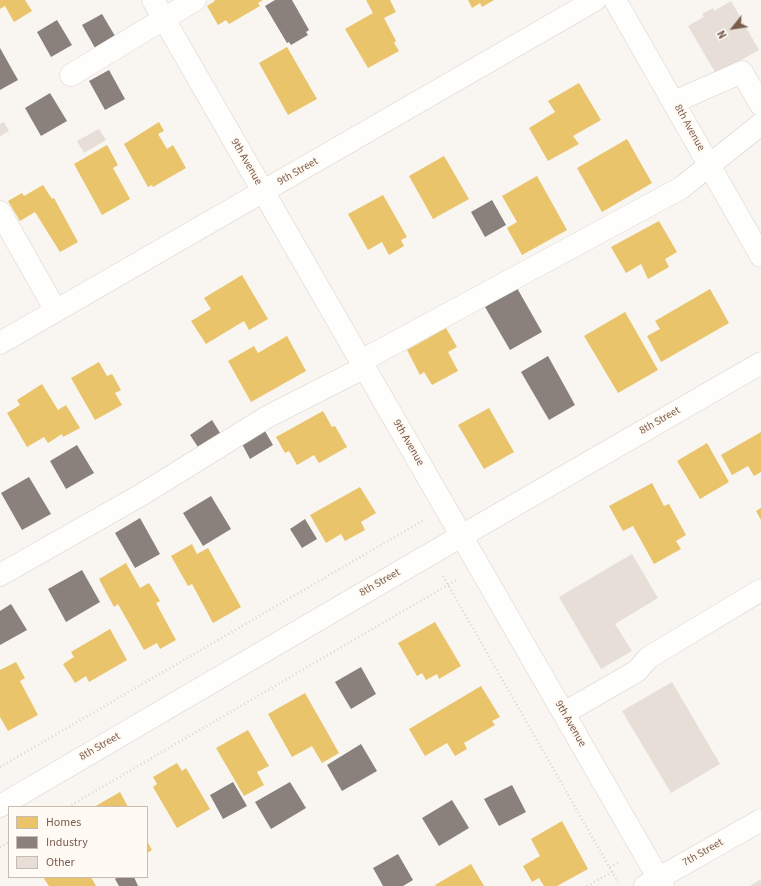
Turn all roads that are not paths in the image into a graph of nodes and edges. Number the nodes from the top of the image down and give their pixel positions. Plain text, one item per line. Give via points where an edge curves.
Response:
1 (195, 0) edge
2 (595, 0) edge
3 (615, 0) edge
4 (158, 9) edge
5 (71, 75) dead end
6 (674, 102) junction
7 (761, 105) edge
8 (761, 124) edge
9 (709, 164) junction
10 (263, 191) junction
11 (0, 212) edge
12 (761, 256) edge
13 (56, 311) junction
14 (0, 343) edge
15 (761, 363) edge
16 (363, 364) junction
17 (462, 536) junction
18 (0, 575) edge
19 (761, 590) edge
20 (564, 713) junction
21 (0, 806) edge
22 (761, 820) edge
23 (656, 883) edge

1 - 4 street
2 - 10 street, 9th Street
3 - 6 street, 8th Avenue
4 - 5 street
4 - 10 street, 9th Avenue
6 - 7 street via 742,72
6 - 9 street, 8th Avenue
8 - 9 street
9 - 12 street, 8th Avenue
9 - 16 street via 681,188
10 - 13 street, 9th Street
10 - 16 street, 9th Avenue
11 - 13 street
13 - 14 street, 9th Street
15 - 17 street, 8th Street
16 - 17 street, 9th Avenue
16 - 18 street via 267,417 141,495
17 - 20 street, 9th Avenue
17 - 21 street, 8th Street
19 - 20 street via 648,658 637,671
20 - 23 street, 9th Avenue
22 - 23 street, 7th Street

